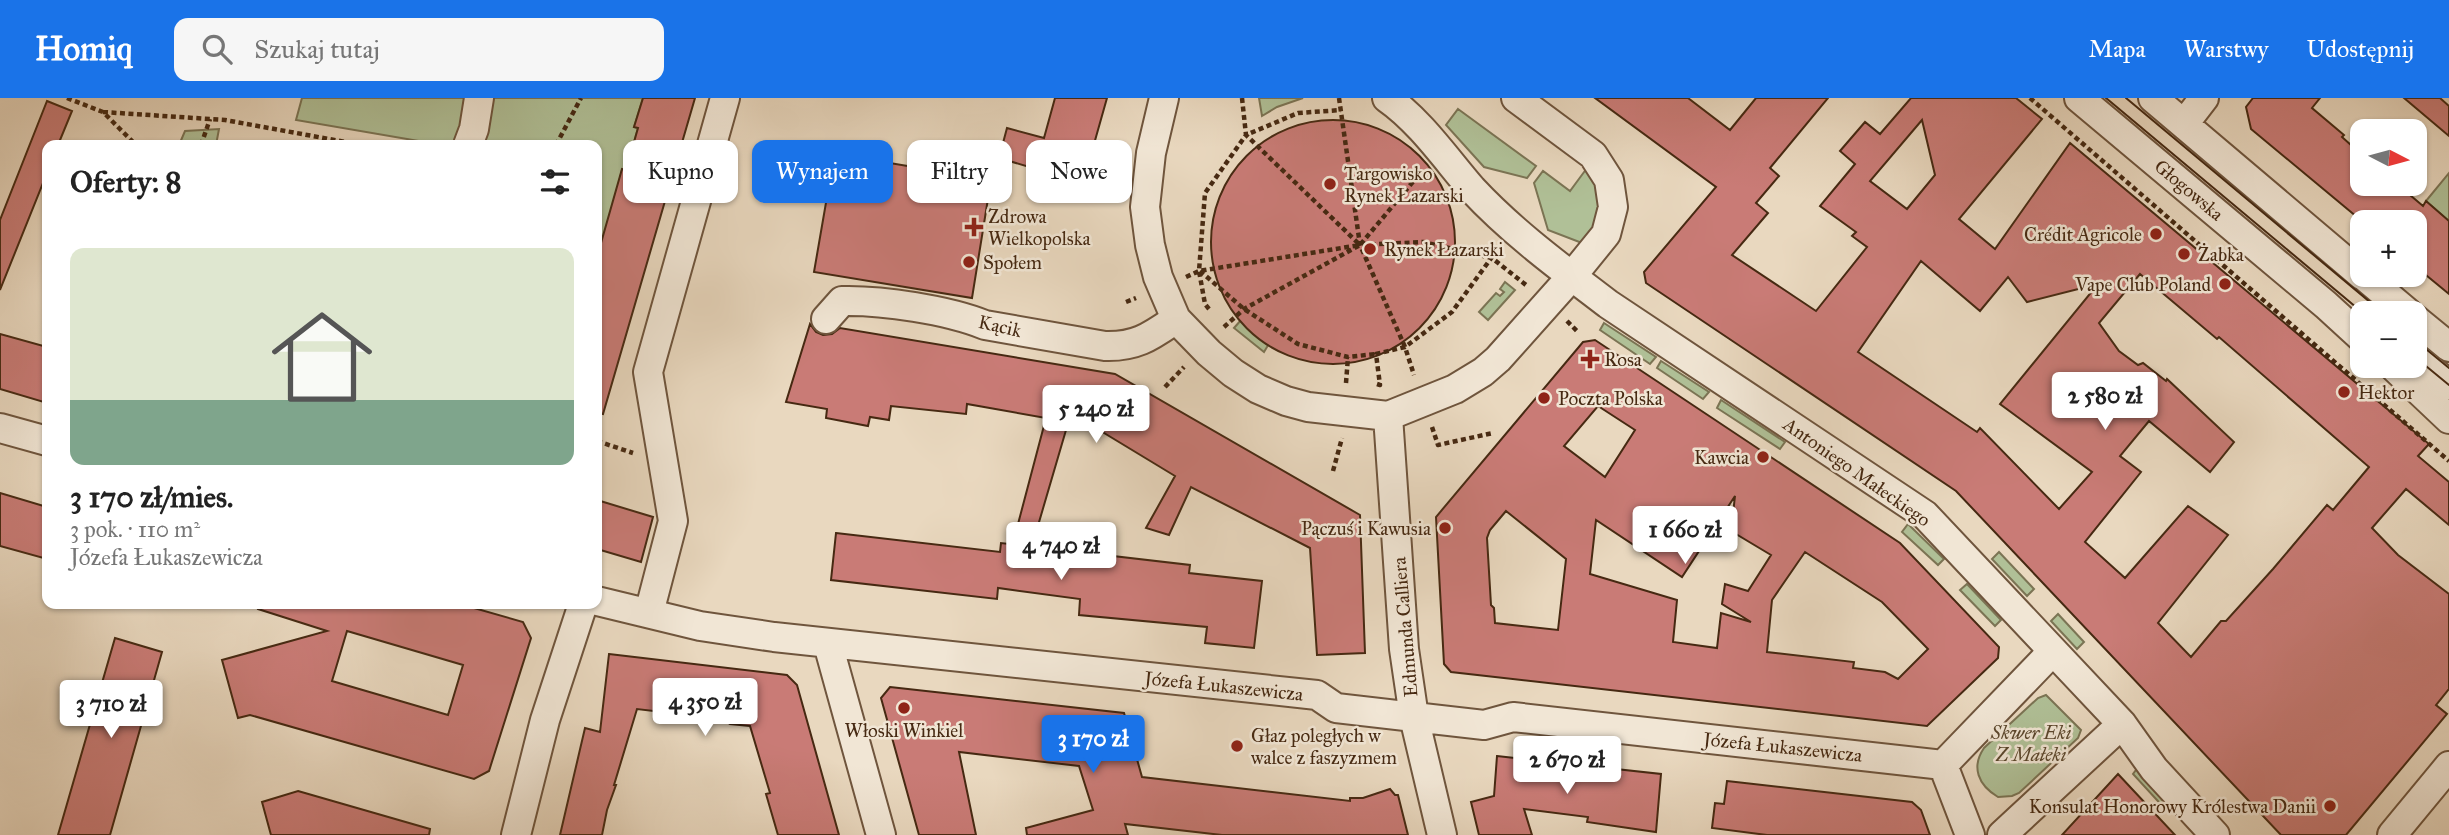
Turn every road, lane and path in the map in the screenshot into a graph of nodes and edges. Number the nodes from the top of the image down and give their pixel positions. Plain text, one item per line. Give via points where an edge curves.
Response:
1 (67, 98) edge
2 (479, 98) edge
3 (581, 98) edge
4 (724, 98) edge
5 (1164, 98) edge
6 (1242, 98) edge
7 (1339, 98) edge
8 (1388, 98) edge
9 (1516, 98) edge
10 (2030, 98) edge
11 (2079, 98) edge
12 (2153, 98) edge
13 (2204, 98) edge
14 (1341, 110) junction
15 (103, 112) junction
16 (210, 119) junction
17 (2184, 124) junction
18 (1245, 135) junction
19 (131, 140) edge
20 (203, 140) edge
21 (333, 140) edge
22 (470, 140) edge
23 (559, 140) edge
24 (1440, 149) junction
25 (1512, 229) junction
26 (1360, 244) junction
27 (1492, 258) junction
28 (2350, 264) edge
29 (1199, 271) junction
30 (1572, 276) junction
31 (1163, 287) junction
32 (2377, 287) edge
33 (2394, 301) edge
34 (1126, 302) dead end
35 (1549, 303) junction
36 (2326, 305) junction
37 (1244, 309) junction
38 (1211, 312) dead end
39 (1176, 318) junction
40 (826, 319) dead end
41 (2350, 319) edge
42 (1217, 320) dead end
43 (2350, 327) edge
44 (2427, 329) edge
45 (1579, 333) dead end
46 (1203, 347) junction
47 (1405, 347) junction
48 (2449, 347) edge
49 (1376, 354) junction
50 (1348, 357) junction
51 (2427, 367) edge
52 (2406, 378) edge
53 (1346, 383) junction
54 (1358, 383) dead end
55 (1369, 384) dead end
56 (2449, 385) edge
57 (1165, 387) dead end
58 (1424, 403) junction
59 (1344, 413) junction
60 (1388, 416) junction
61 (2449, 419) edge
62 (0, 428) edge
63 (1493, 433) dead end
64 (42, 440) edge
65 (2449, 461) edge
66 (1333, 471) dead end
67 (602, 602) edge
68 (581, 609) edge
69 (649, 613) junction
70 (828, 644) junction
71 (2053, 652) junction
72 (1414, 718) junction
73 (2122, 724) junction
74 (1943, 765) junction
75 (2449, 765) edge
76 (516, 835) edge
77 (881, 835) edge
78 (1442, 835) edge
79 (1970, 835) edge
80 (2002, 835) edge
81 (2216, 835) edge
82 (2392, 835) edge

1 - 15 path
2 - 22 street
3 - 23 path
4 - 69 street via 648,372 673,521
5 - 31 street via 1145,207
6 - 18 path
7 - 14 path
8 - 24 street
9 - 30 street via 1593,155 1609,180 1613,207 1606,234
10 - 65 path
11 - 36 street, Głogowska
12 - 17 street
13 - 17 street
14 - 18 path via 1298,113
14 - 26 path
15 - 16 path
15 - 19 path
16 - 20 path
16 - 21 path
17 - 28 street
18 - 26 path
18 - 29 path via 1205,193
24 - 25 street
24 - 26 path
25 - 27 path
25 - 30 street
26 - 27 path via 1423,242
26 - 29 path
26 - 37 path
26 - 47 path
27 - 35 path
27 - 47 path via 1452,312
29 - 31 path
29 - 37 path
29 - 38 path
30 - 35 street
30 - 71 street, Antoniego Małeckiego via 1925,515
31 - 34 path
31 - 39 street
32 - 33 street
35 - 45 path
35 - 58 street via 1483,372
36 - 41 street
36 - 43 street, Głogowska
37 - 42 path via 1223,328
37 - 50 path via 1298,344
39 - 40 street, Kącik via 1150,337 1124,346 985,326 966,318 867,300 842,301
39 - 46 street
44 - 48 street
46 - 57 path
46 - 59 street via 1258,389 1297,404
47 - 49 path
47 - 58 path
49 - 50 path
49 - 55 path via 1380,384
50 - 53 path
51 - 56 street
52 - 61 street
53 - 54 path
53 - 59 path
58 - 60 street
58 - 63 path via 1438,445
59 - 60 street
59 - 66 path
60 - 72 street, Edmunda Calliera via 1404,649
62 - 64 street
67 - 69 street, Józefa Łukaszewicza
68 - 76 street via 545,720
69 - 70 street, Józefa Łukaszewicza
70 - 72 street, Józefa Łukaszewicza via 1318,695 1336,708
70 - 77 street
71 - 73 street, Antoniego Małeckiego
71 - 74 street
72 - 74 street, Józefa Łukaszewicza via 1484,724 1513,717
72 - 78 street, Edmunda Calliera
73 - 80 street
73 - 81 street, Antoniego Małeckiego via 2154,769
74 - 79 street
75 - 82 street

